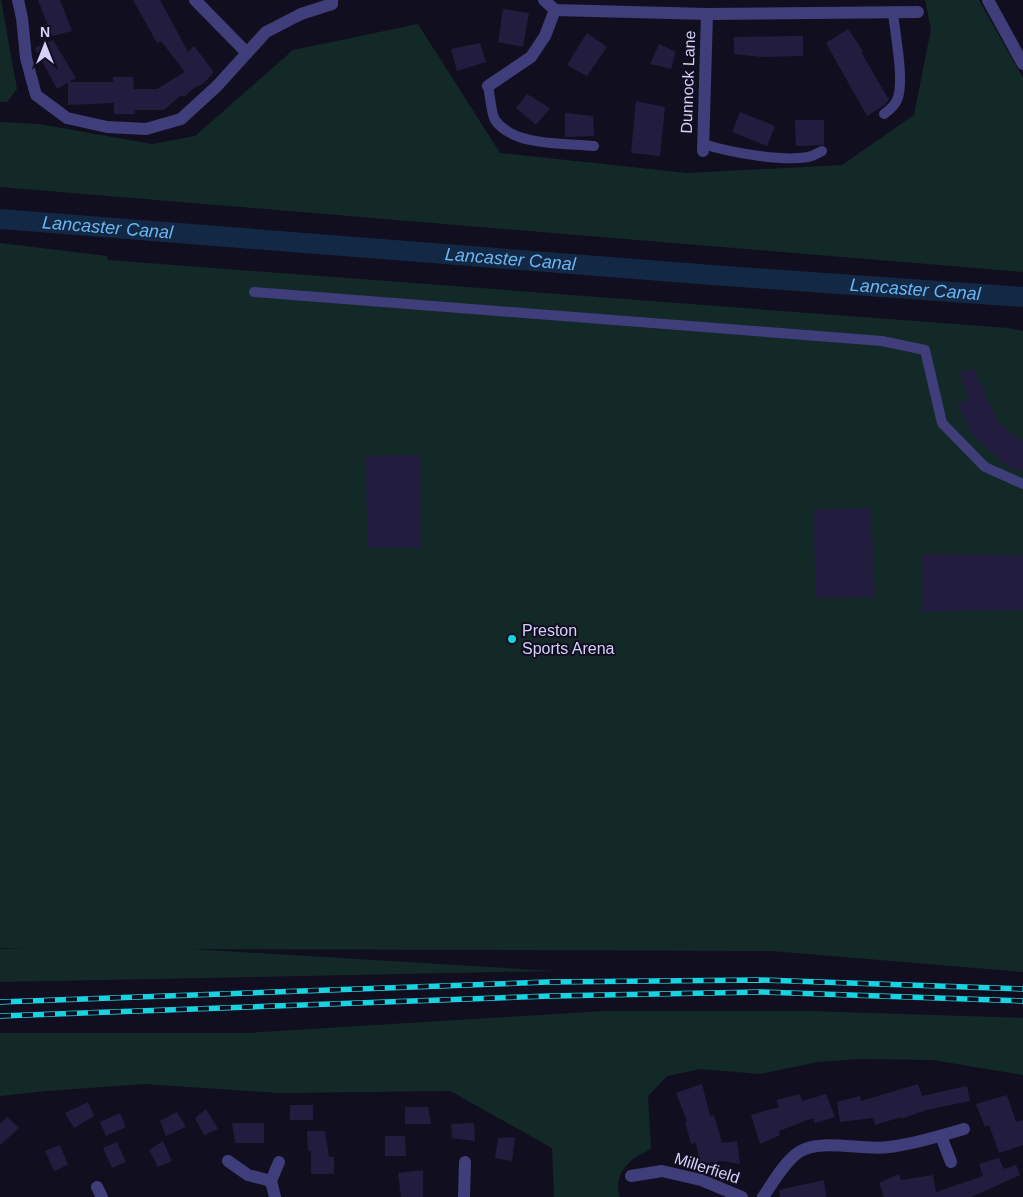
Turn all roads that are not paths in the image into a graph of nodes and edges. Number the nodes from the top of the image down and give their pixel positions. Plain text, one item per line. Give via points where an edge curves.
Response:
1 (18, 0) edge
2 (195, 0) edge
3 (332, 0) edge
4 (544, 0) edge
5 (988, 0) edge
6 (555, 10) junction
7 (918, 12) dead end
8 (893, 13) junction
9 (707, 14) junction
10 (247, 54) junction
11 (1023, 64) edge
12 (488, 86) joint
13 (884, 114) dead end
14 (594, 146) dead end
15 (703, 147) joint
16 (822, 151) dead end
17 (254, 292) dead end
18 (1023, 484) edge
19 (964, 1129) dead end
20 (941, 1136) junction
21 (228, 1161) dead end
22 (279, 1162) dead end
23 (465, 1162) dead end
24 (951, 1162) dead end
25 (632, 1176) dead end
26 (271, 1181) junction
27 (275, 1197) edge
28 (464, 1197) edge
29 (742, 1197) edge
30 (764, 1197) edge

1 - 10 street via 26,58 36,95 67,118 107,127 146,130 181,118
2 - 10 street
3 - 10 street via 332,4 301,14 266,32
4 - 6 street
5 - 11 street
6 - 9 street, Dunnock Lane
6 - 12 street via 545,36 531,57
7 - 8 street, Dunnock Lane
8 - 9 street, Dunnock Lane
8 - 13 lane via 900,79 898,98
9 - 15 street, Dunnock Lane
12 - 14 lane via 494,118 506,131 529,141
15 - 16 lane via 784,157 808,157
17 - 18 lane via 882,341 925,350 942,423 985,467
19 - 20 street
20 - 24 street
20 - 30 street via 888,1148 822,1145 799,1152 779,1173
21 - 26 street via 248,1175
22 - 26 street
23 - 28 street
25 - 29 street, Millerfield via 662,1171 701,1180
26 - 27 street

